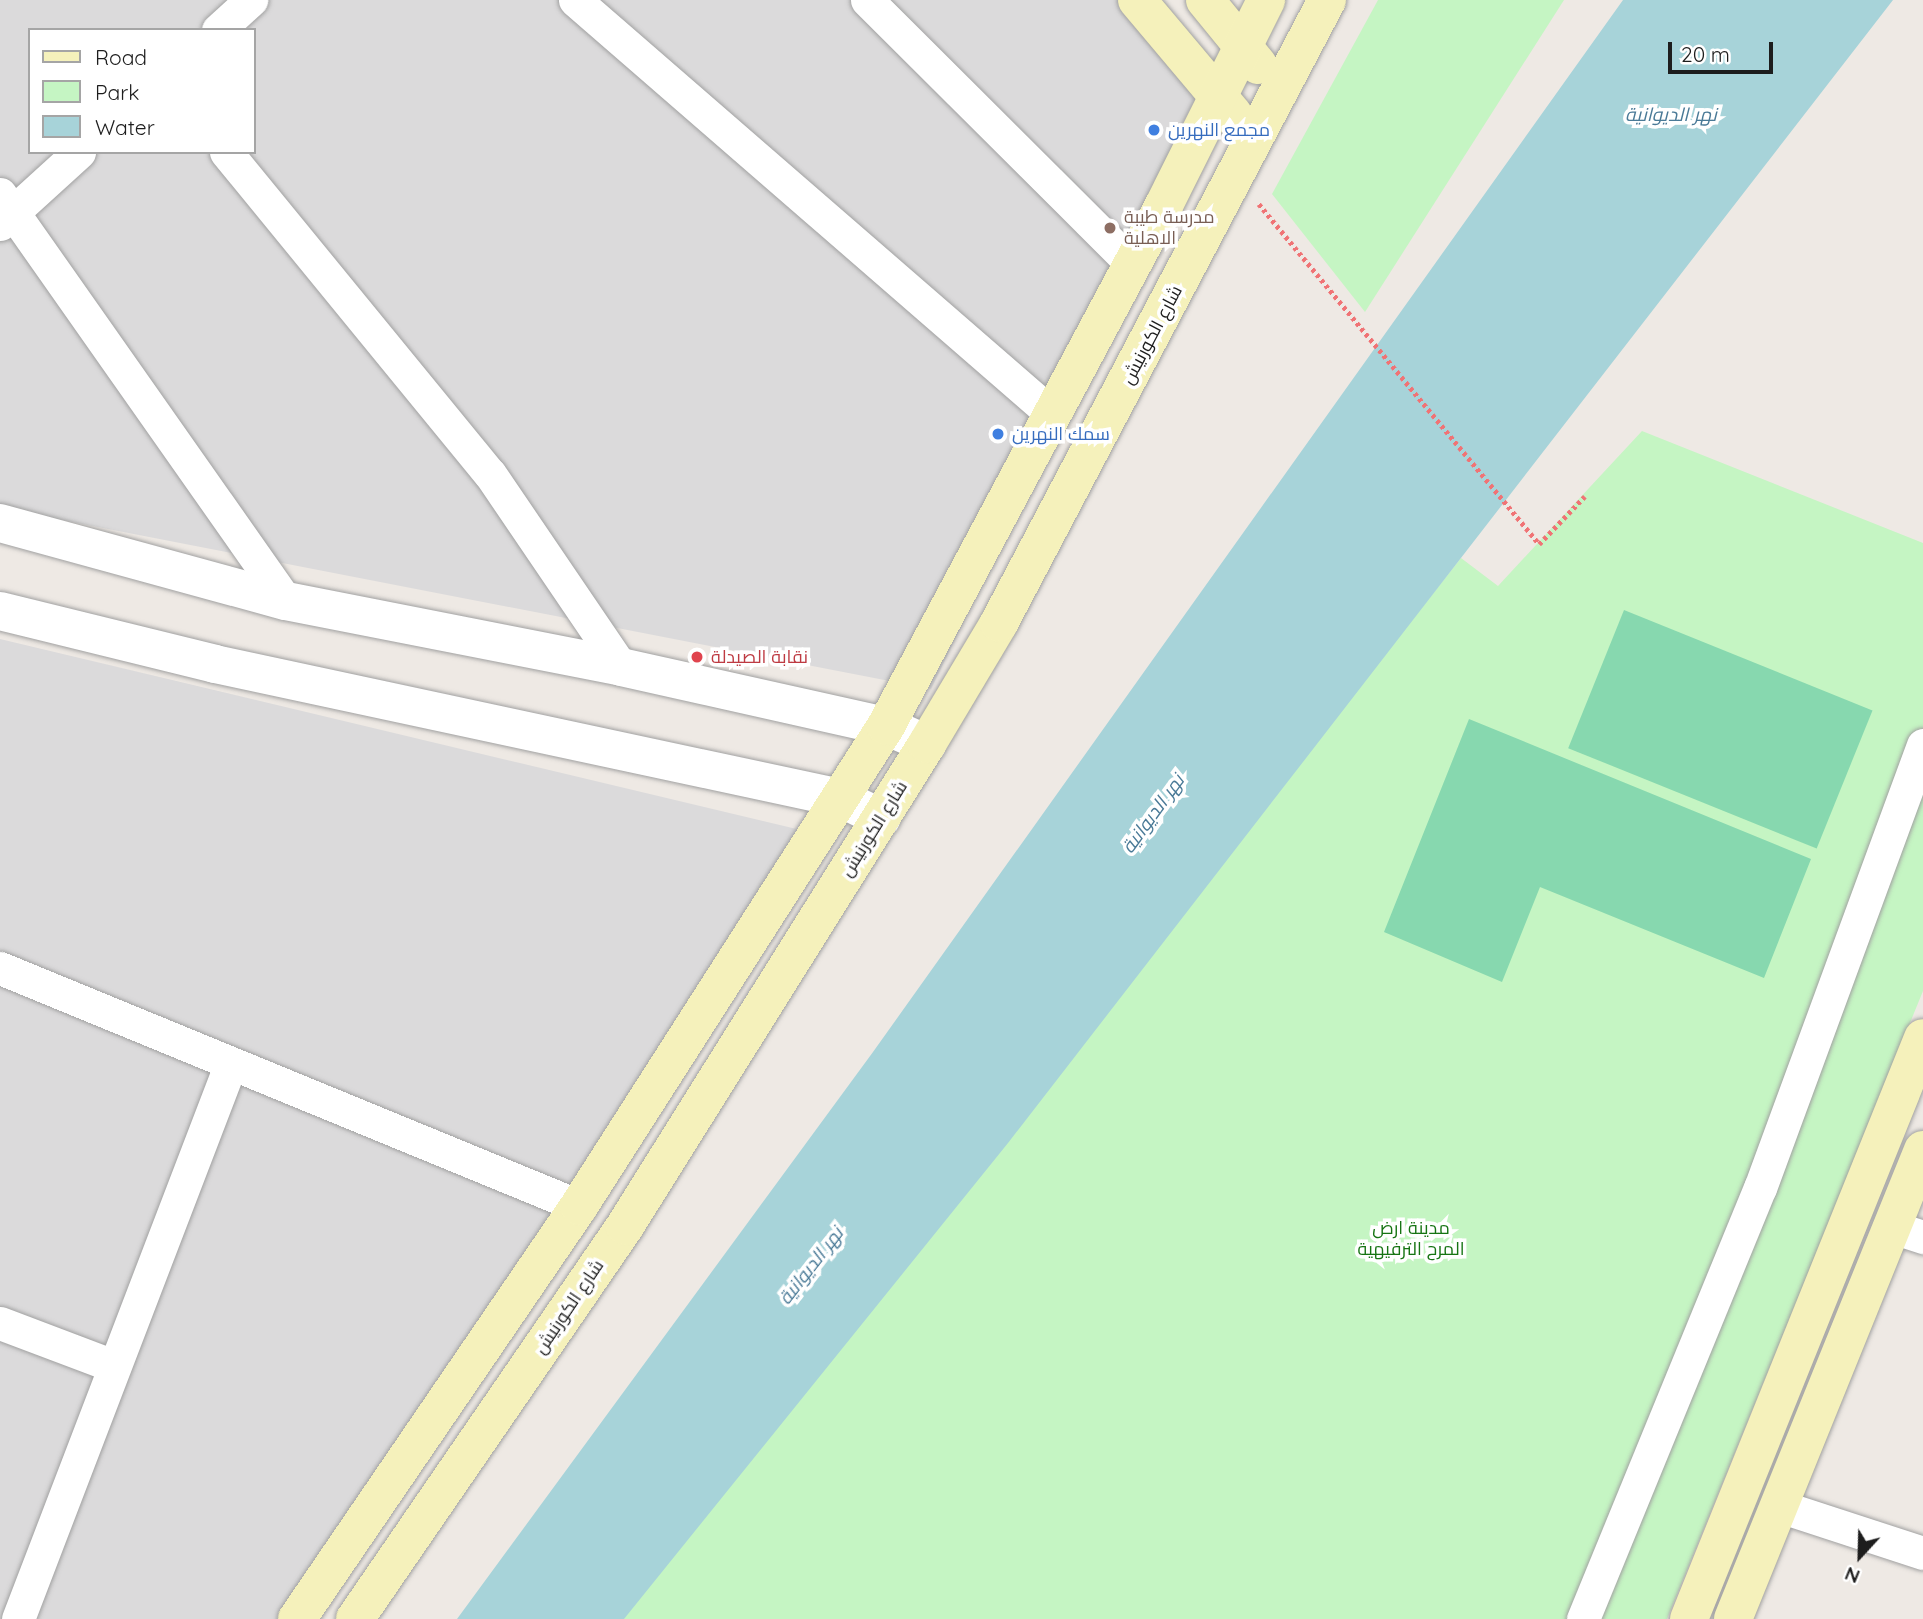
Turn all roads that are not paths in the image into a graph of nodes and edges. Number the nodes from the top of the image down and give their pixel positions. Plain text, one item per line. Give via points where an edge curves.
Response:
1 (251, 0) edge
2 (575, 0) edge
3 (867, 0) edge
4 (1137, 0) edge
5 (1205, 0) edge
6 (1266, 0) edge
7 (1327, 0) edge
8 (220, 28) edge
9 (1242, 47) junction
10 (1280, 91) junction
11 (1217, 97) junction
12 (1256, 138) junction
13 (76, 154) edge
14 (228, 154) edge
15 (5, 209) edge
16 (1132, 264) junction
17 (1053, 415) junction
18 (0, 523) edge
19 (286, 601) junction
20 (0, 611) edge
21 (621, 667) junction
22 (886, 726) junction
23 (927, 744) junction
24 (1923, 746) edge
25 (840, 798) junction
26 (881, 818) junction
27 (0, 968) edge
28 (1923, 1038) edge
29 (231, 1063) junction
30 (1923, 1150) edge
31 (579, 1206) junction
32 (1907, 1232) edge
33 (0, 1323) edge
34 (114, 1366) junction
35 (1779, 1506) junction
36 (1923, 1553) edge
37 (18, 1619) edge
38 (297, 1619) edge
39 (355, 1619) edge
40 (1583, 1619) edge
41 (1689, 1619) edge
42 (1733, 1619) edge

1 - 8 street
2 - 17 street
3 - 16 street
4 - 11 main road
5 - 9 main road
6 - 9 main road
7 - 10 main road, شارع الكورنيش
9 - 10 main road
9 - 11 main road
10 - 12 main road, شارع الكورنيش
11 - 12 main road
11 - 16 main road
12 - 23 main road, شارع الكورنيش via 999,622
13 - 15 street
14 - 21 street via 490,474
15 - 19 street
16 - 17 main road
17 - 22 main road
18 - 19 street
19 - 21 street
20 - 25 street via 215,664
21 - 22 street
22 - 23 street
22 - 25 main road
23 - 26 main road, شارع الكورنيش
24 - 40 street via 1760,1188
25 - 26 street
25 - 31 main road
26 - 39 main road, شارع الكورنيش via 625,1226
27 - 29 street
28 - 41 main road
29 - 31 street
29 - 34 street
30 - 32 main road
31 - 38 main road
32 - 35 main road
33 - 34 street
34 - 37 street
35 - 36 street
35 - 42 main road

